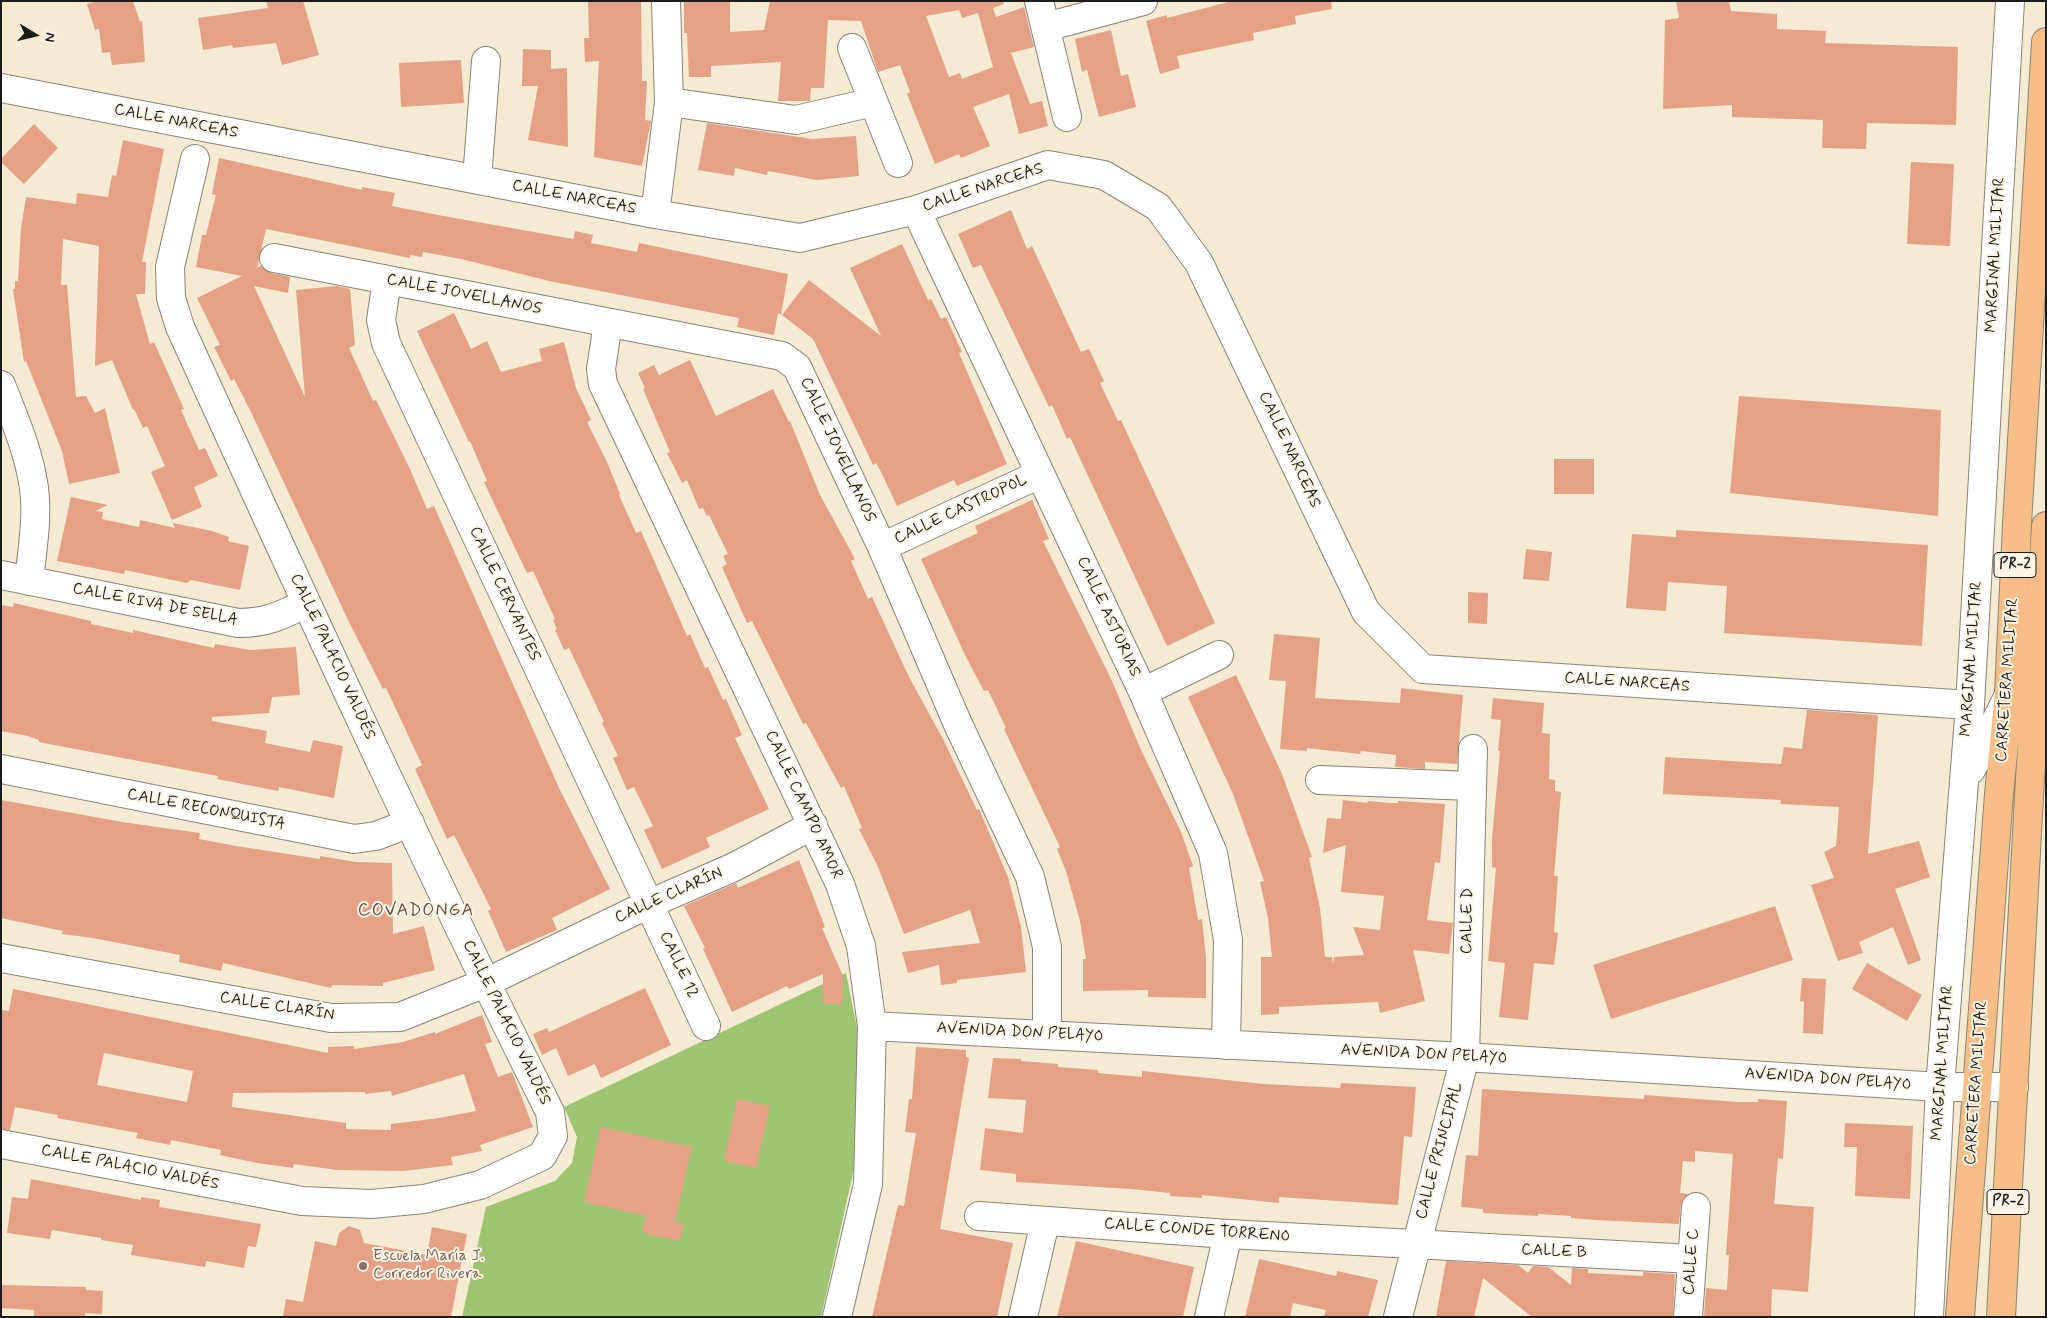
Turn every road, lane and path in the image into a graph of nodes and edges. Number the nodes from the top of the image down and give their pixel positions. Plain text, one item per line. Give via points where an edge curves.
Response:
1 (666, 1) edge
2 (1143, 1) edge
3 (2010, 1) edge
4 (1042, 14) edge
5 (2046, 42) edge
6 (852, 48) dead end
7 (486, 61) dead end
8 (1, 88) edge
9 (669, 102) junction
10 (873, 102) junction
11 (1068, 117) dead end
12 (2002, 146) junction
13 (2039, 148) junction
14 (195, 159) dead end
15 (898, 163) dead end
16 (477, 179) junction
17 (916, 210) junction
18 (655, 214) junction
19 (274, 258) dead end
20 (387, 280) junction
21 (608, 323) junction
22 (1, 385) edge
23 (1040, 474) junction
24 (2046, 526) edge
25 (882, 547) junction
26 (1, 575) edge
27 (29, 581) junction
28 (306, 602) junction
29 (1219, 655) dead end
30 (1143, 692) junction
31 (2009, 693) junction
32 (1970, 705) junction
33 (1474, 749) dead end
34 (1, 769) edge
35 (1320, 780) dead end
36 (1471, 786) junction
37 (1964, 786) junction
38 (410, 823) junction
39 (813, 825) junction
40 (649, 904) junction
41 (1, 958) edge
42 (485, 983) junction
43 (706, 1026) dead end
44 (872, 1026) junction
45 (1046, 1035) junction
46 (1226, 1045) junction
47 (1465, 1057) junction
48 (1940, 1087) junction
49 (1976, 1087) junction
50 (2014, 1087) junction
51 (1, 1144) edge
52 (1696, 1207) dead end
53 (979, 1216) dead end
54 (1045, 1222) junction
55 (1228, 1234) junction
56 (1416, 1244) junction
57 (1692, 1260) junction
58 (837, 1317) edge
59 (1023, 1317) edge
60 (1209, 1317) edge
61 (1398, 1317) edge
62 (1688, 1317) edge
63 (1929, 1317) edge
64 (1960, 1317) edge
65 (2001, 1317) edge

1 - 9 street
2 - 4 street
3 - 12 street, MARGINAL MILITAR
4 - 11 street
5 - 13 main road, CARRETERA MILITAR / PR-2
6 - 10 street
7 - 16 street
8 - 16 street, CALLE NARCEAS
9 - 10 street via 796,120
9 - 18 street
10 - 15 street
12 - 13 street
12 - 32 street, MARGINAL MILITAR
13 - 31 main road, CARRETERA MILITAR / PR-2
14 - 28 street, CALLE PALACIO VALDÉS via 170,267 171,298 180,327
16 - 18 street, CALLE NARCEAS
17 - 18 street, CALLE NARCEAS via 800,238
17 - 23 street, CALLE ASTURIAS
17 - 32 street, CALLE NARCEAS via 1048,165 1104,175 1158,207 1199,263 1366,612 1423,669
19 - 20 street, CALLE JOVELLANOS
20 - 21 street, CALLE JOVELLANOS
20 - 40 street, CALLE CERVANTES via 381,320 386,343
21 - 25 street, CALLE JOVELLANOS via 790,360 797,367
21 - 39 street, CALLE CAMPO AMOR via 601,369 603,384
22 - 27 street via 28,458 34,490
23 - 25 street, CALLE CASTROPOL
23 - 30 street, CALLE ASTURIAS
24 - 50 main road, CARRETERA MILITAR / PR-2
25 - 45 street, CALLE JOVELLANOS via 957,722 1030,876 1047,947
26 - 27 street, CALLE RIVA DE SELLA
27 - 28 street, CALLE RIVA DE SELLA via 238,623 260,623
28 - 38 street, CALLE PALACIO VALDÉS
29 - 30 street
30 - 46 street, CALLE ASTURIAS via 1213,853 1228,940
31 - 37 street
31 - 49 main road, CARRETERA MILITAR / PR-2
32 - 37 street, MARGINAL MILITAR
33 - 36 street, CALLE D
34 - 38 street, CALLE RECONQUISTA via 354,839 376,836
35 - 36 street
36 - 47 street, CALLE D
37 - 48 street, MARGINAL MILITAR
38 - 42 street, CALLE PALACIO VALDÉS
39 - 40 street, CALLE CLARÍN via 734,867
39 - 44 street, CALLE CAMPO AMOR via 840,884 861,946
40 - 42 street, CALLE CLARÍN
40 - 43 street, CALLE 12
41 - 42 street, CALLE CLARÍN via 331,1018 400,1017
42 - 51 street, CALLE PALACIO VALDÉS via 550,1112 553,1136 542,1156 480,1185 424,1199 371,1204 302,1201
44 - 45 street, AVENIDA DON PELAYO
44 - 58 street, CALLE CAMPO AMOR via 868,1184
45 - 46 street, AVENIDA DON PELAYO
46 - 47 street, AVENIDA DON PELAYO
47 - 48 street, AVENIDA DON PELAYO
47 - 56 street, CALLE PRINCIPAL
48 - 49 street, AVENIDA DON PELAYO
48 - 63 street, MARGINAL MILITAR
49 - 50 street, AVENIDA DON PELAYO
49 - 64 main road, CARRETERA MILITAR / PR-2
50 - 65 main road, CARRETERA MILITAR / PR-2
52 - 57 street, CALLE C
53 - 54 street, CALLE CONDE TORRENO
54 - 55 street, CALLE CONDE TORRENO
54 - 59 street
55 - 56 street, CALLE CONDE TORRENO
55 - 60 street
56 - 57 street, CALLE B
56 - 61 street, CALLE PRINCIPAL
57 - 62 street, CALLE C

